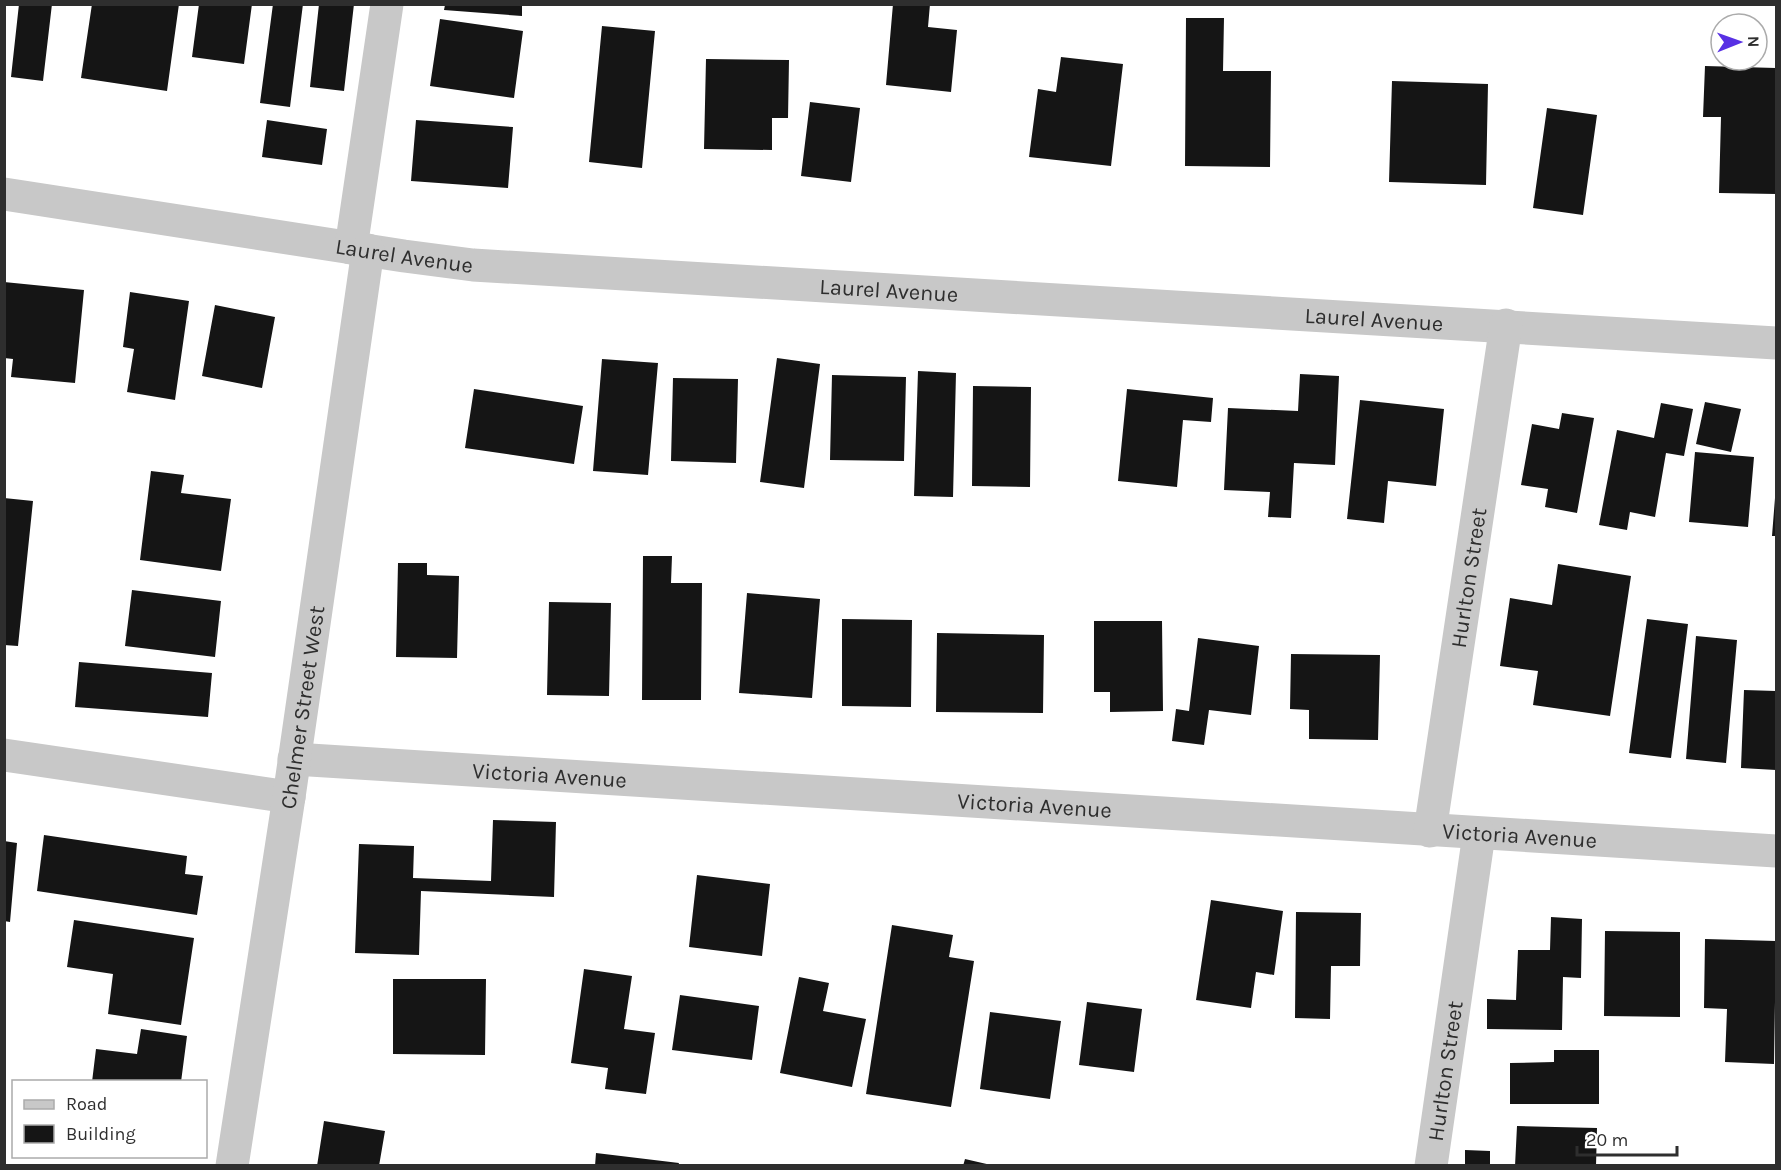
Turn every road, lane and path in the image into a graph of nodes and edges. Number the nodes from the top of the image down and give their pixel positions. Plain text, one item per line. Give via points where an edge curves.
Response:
1 (387, 4) edge
2 (4, 194) edge
3 (360, 249) junction
4 (1506, 326) junction
5 (1776, 343) edge
6 (4, 755) edge
7 (294, 759) junction
8 (289, 797) junction
9 (1430, 831) junction
10 (1479, 834) junction
11 (1776, 851) edge
12 (232, 1166) edge
13 (1431, 1166) edge

1 - 3 street, Chelmer Street West
2 - 3 street, Laurel Avenue
3 - 4 street, Laurel Avenue via 473,265
3 - 7 street, Chelmer Street West
4 - 5 street, Laurel Avenue
4 - 9 street, Hurlton Street
6 - 8 street
7 - 8 street, Chelmer Street West
7 - 9 street, Victoria Avenue
8 - 12 street, Chelmer Street West
9 - 10 street, Victoria Avenue
10 - 11 street, Victoria Avenue
10 - 13 street, Hurlton Street

